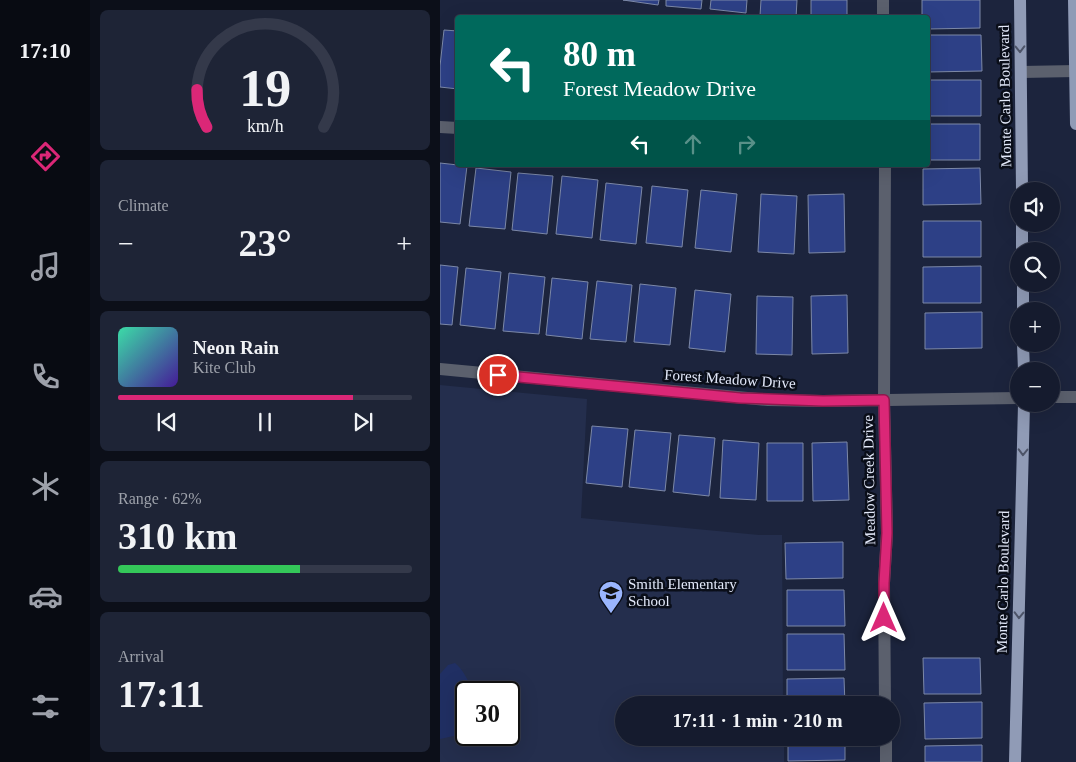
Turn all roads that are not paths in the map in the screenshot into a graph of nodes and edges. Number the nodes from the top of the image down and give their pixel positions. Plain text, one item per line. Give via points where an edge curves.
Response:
1 (883, 0) edge
2 (1020, 0) edge
3 (1074, 0) edge
4 (883, 15) edge
5 (1075, 71) edge
6 (1021, 72) junction
7 (1076, 124) edge
8 (440, 127) edge
9 (455, 128) edge
10 (885, 167) edge
11 (1022, 182) edge
12 (440, 369) edge
13 (1076, 397) edge
14 (1010, 398) edge
15 (1060, 398) edge
16 (884, 400) junction
17 (1024, 412) edge
18 (885, 696) edge
19 (886, 746) edge
20 (886, 762) edge
21 (1015, 762) edge

1 - 4 street
2 -> 6 main road, Monte Carlo Boulevard
3 - 5 main road
5 - 6 street
5 - 7 main road
6 - 11 main road, Monte Carlo Boulevard
8 - 9 street
10 - 16 street, Meadow Creek Drive
12 - 16 street, Forest Meadow Drive via 740,398
13 - 15 street
14 - 16 street, Forest Meadow Drive
16 - 18 street, Meadow Creek Drive via 887,533
17 -> 21 main road, Monte Carlo Boulevard
19 - 20 street

